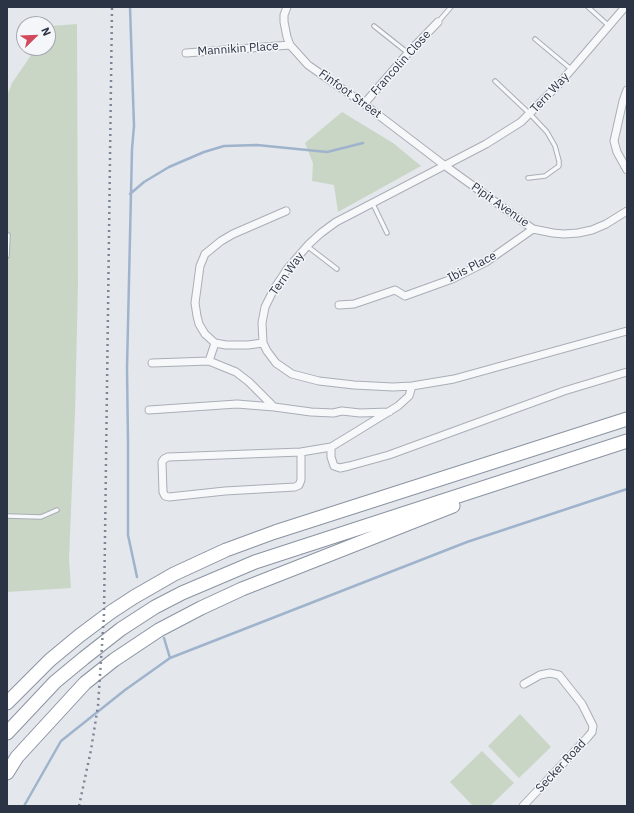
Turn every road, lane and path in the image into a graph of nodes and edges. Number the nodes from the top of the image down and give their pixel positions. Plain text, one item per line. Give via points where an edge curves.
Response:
1 (287, 7) edge
2 (451, 7) edge
3 (588, 7) edge
4 (625, 7) edge
5 (438, 22) joint
6 (374, 26) dead end
7 (609, 26) junction
8 (535, 39) dead end
9 (290, 45) junction
10 (186, 53) dead end
11 (408, 53) junction
12 (571, 70) junction
13 (495, 81) dead end
14 (627, 90) edge
15 (364, 104) junction
16 (530, 114) junction
17 (625, 161) edge
18 (444, 165) junction
19 (627, 170) edge
20 (528, 178) dead end
21 (372, 203) junction
22 (286, 211) dead end
23 (627, 211) edge
24 (533, 229) junction
25 (387, 233) dead end
26 (8, 235) dead end
27 (307, 246) junction
28 (7, 256) edge
29 (337, 269) dead end
30 (339, 305) dead end
31 (627, 331) edge
32 (215, 343) junction
33 (263, 343) junction
34 (209, 361) junction
35 (152, 363) dead end
36 (627, 372) edge
37 (412, 386) junction
38 (274, 407) junction
39 (149, 410) dead end
40 (390, 412) junction
41 (627, 419) edge
42 (627, 441) edge
43 (331, 447) junction
44 (301, 452) junction
45 (582, 456) junction
46 (57, 510) dead end
47 (7, 516) edge
48 (174, 574) junction
49 (524, 684) dead end
50 (7, 691) edge
51 (7, 703) edge
52 (7, 733) edge
53 (7, 773) edge
54 (524, 806) edge

1 - 9 street, Finfoot Street via 284,22
2 - 5 lane
3 - 7 lane
4 - 7 street, Tern Way
5 - 11 street, Francolin Close
6 - 11 lane
7 - 12 street, Tern Way
8 - 12 lane
9 - 10 street, Mannikin Place
9 - 15 street, Finfoot Street via 308,64
11 - 15 street, Francolin Close
12 - 16 street, Tern Way
13 - 16 lane
14 - 17 street via 614,141 617,152
15 - 18 street, Finfoot Street
16 - 18 street, Tern Way via 507,132
16 - 20 lane via 552,140 560,164 545,176
17 - 19 street
18 - 21 street, Tern Way
18 - 24 street, Pipit Avenue
21 - 25 lane
21 - 27 street, Tern Way via 336,222
22 - 32 street via 233,234 205,254 200,266 195,303 199,324
23 - 24 street, Pipit Avenue via 606,224 578,233 564,234
24 - 30 street, Ibis Place via 471,271 405,296 395,290 354,304
26 - 28 lane
27 - 29 lane
27 - 33 street, Tern Way via 285,273 265,307 262,323
31 - 37 street via 454,379
32 - 33 street
32 - 34 street
33 - 37 street via 276,363 292,374 354,385
34 - 35 street
34 - 38 street via 236,372
36 - 43 street via 564,391 395,453 349,466 334,466
37 - 40 street via 409,396
38 - 39 street via 237,404
38 - 40 street via 326,413
40 - 43 street
41 - 48 highway via 275,532 226,550
42 - 45 highway
43 - 44 street
44 - 44 street via 301,480 295,487 169,497 163,492 162,462 168,457
45 - 52 highway via 255,562 182,593 121,629 84,658 55,682
45 - 53 highway via 242,590 159,630 85,683 18,757
46 - 47 lane via 41,517
48 - 50 highway via 140,584 111,601 74,628
48 - 51 highway via 134,597 79,636 50,660
49 - 54 street, Secker Road via 540,675 559,675 582,704 593,726 587,738

